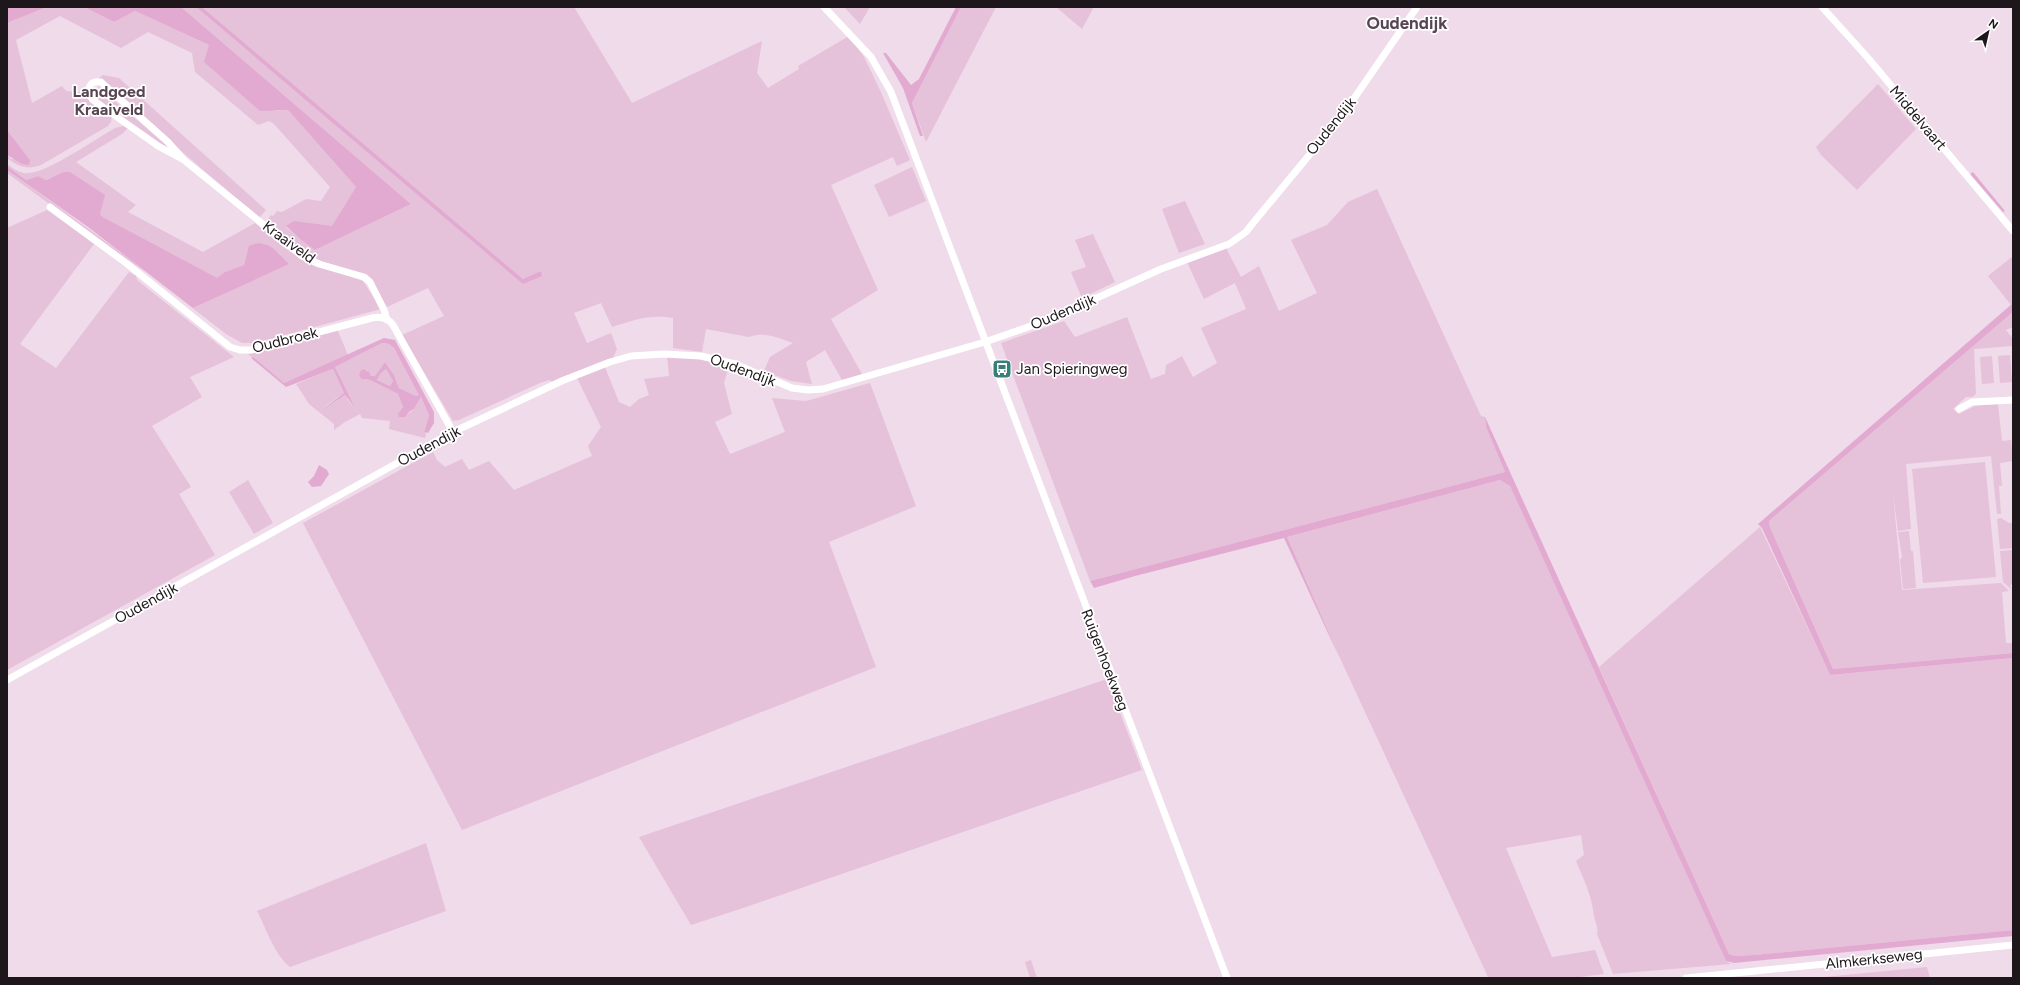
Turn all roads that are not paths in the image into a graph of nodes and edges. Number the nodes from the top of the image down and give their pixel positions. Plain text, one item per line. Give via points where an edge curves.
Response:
1 (824, 7) edge
2 (1417, 7) edge
3 (1822, 7) edge
4 (184, 160) junction
5 (50, 207) dead end
6 (2013, 231) edge
7 (387, 320) junction
8 (985, 342) junction
9 (2013, 400) edge
10 (1959, 409) dead end
11 (453, 432) junction
12 (7, 680) edge
13 (2013, 945) edge
14 (1227, 978) edge
15 (1686, 978) edge

1 - 8 street via 871,57 891,92
2 - 8 street, Oudendijk via 1344,113 1246,232 1229,244 1161,269 1048,320
3 - 6 street, Middelvaart
4 - 4 street, Kraaiveld via 168,142 101,82 91,84 89,95 93,100 158,146
4 - 7 street, Kraaiveld via 302,256 364,277 370,282
5 - 7 street, Oudbroek via 126,263 230,347 251,350 376,317
7 - 11 street via 393,325
8 - 11 street, Oudendijk via 843,384 808,390 792,388 735,364 701,356 631,356 564,380
8 - 14 street, Ruigenhoekweg
9 - 10 street via 1972,402
11 - 12 street, Oudendijk
13 - 15 street, Almkerkseweg

